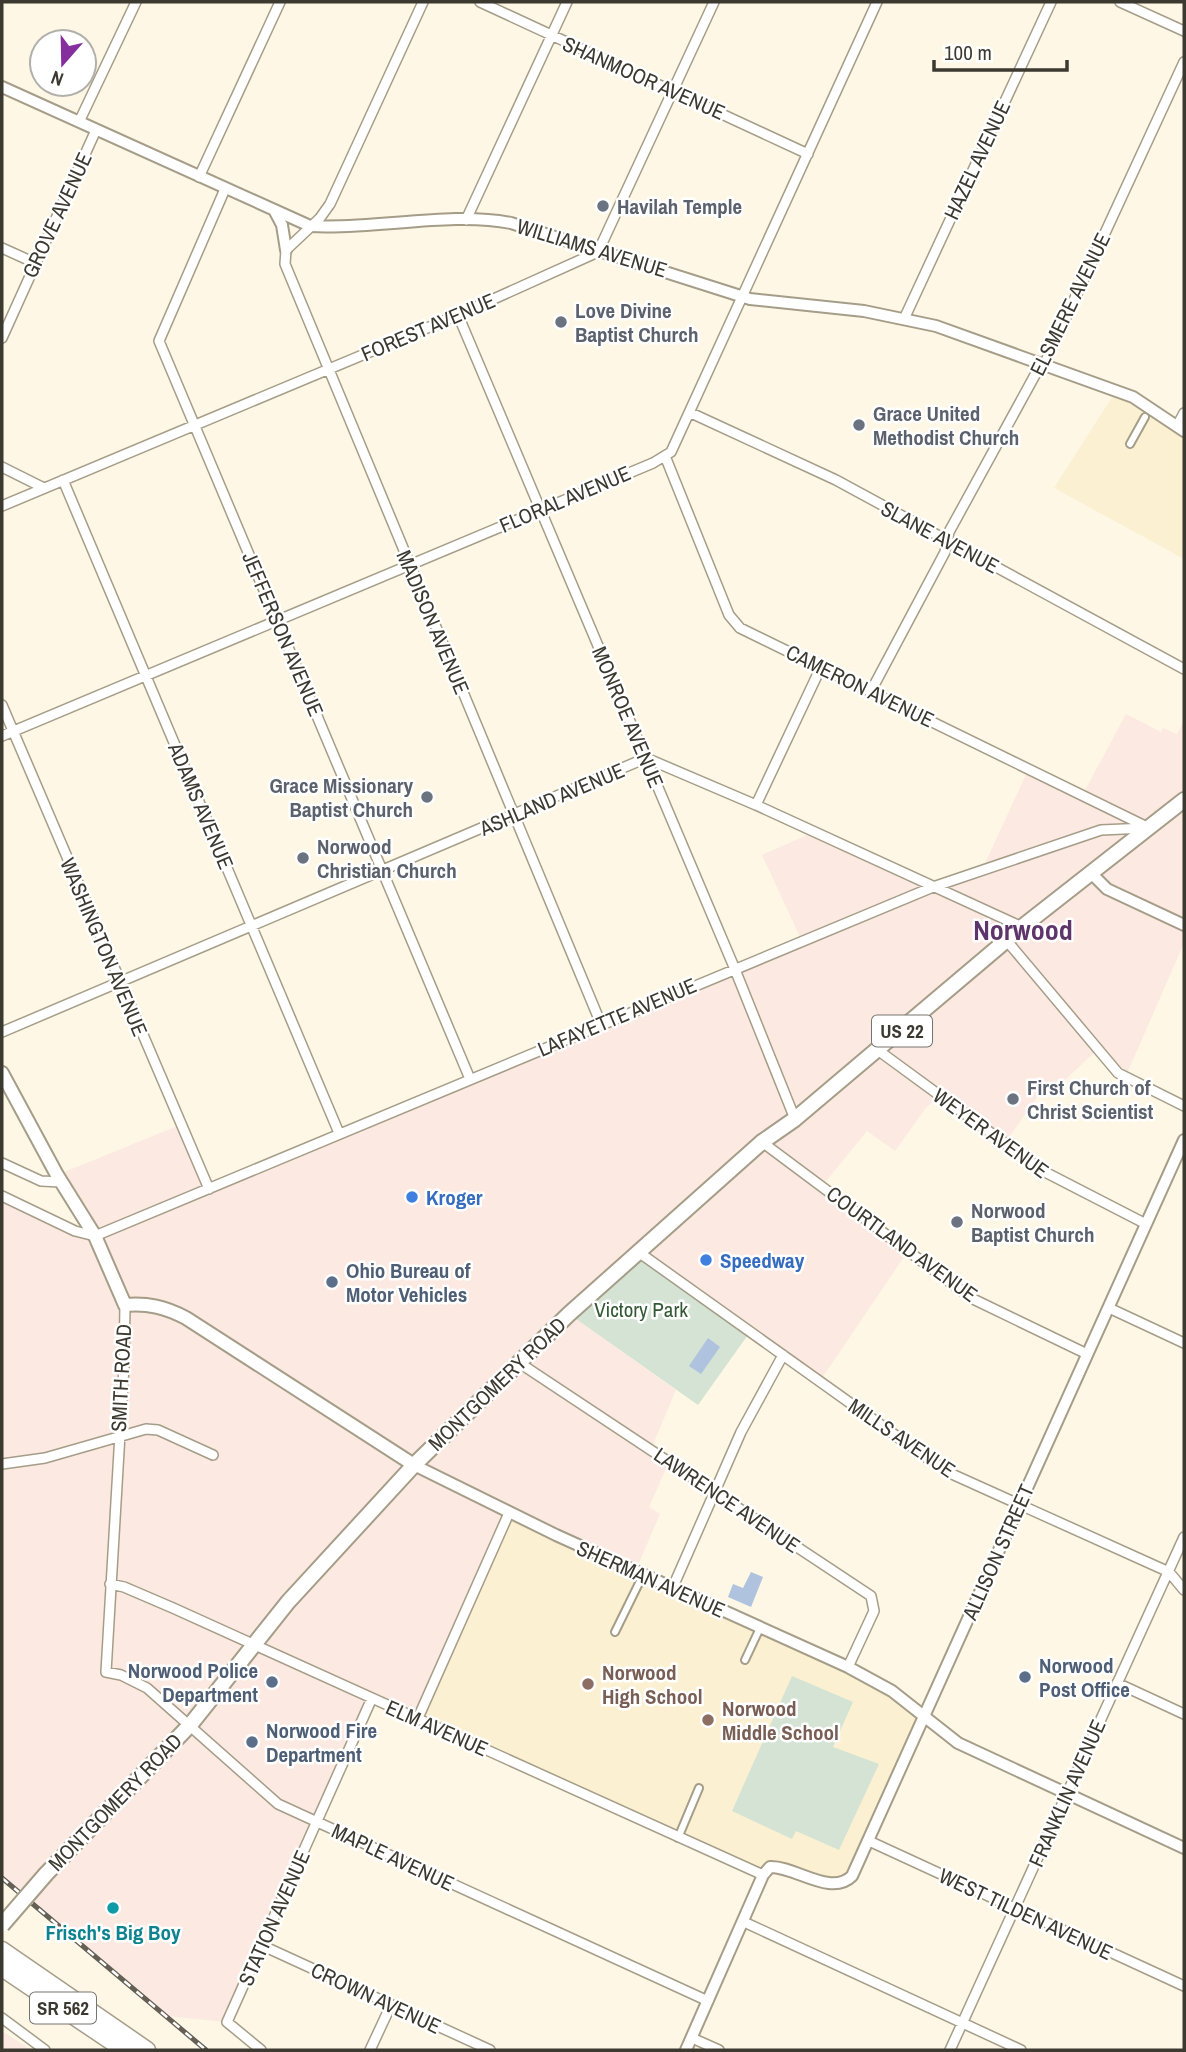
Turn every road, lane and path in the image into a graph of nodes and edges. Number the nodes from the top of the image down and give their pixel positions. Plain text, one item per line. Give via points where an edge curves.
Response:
1 (136, 2) edge
2 (280, 2) edge
3 (424, 2) edge
4 (480, 2) edge
5 (567, 2) edge
6 (714, 2) edge
7 (877, 2) edge
8 (1051, 2) edge
9 (1120, 2) edge
10 (1184, 31) edge
11 (552, 36) junction
12 (1184, 62) edge
13 (2, 87) edge
14 (672, 91) junction
15 (79, 122) junction
16 (96, 130) junction
17 (808, 154) junction
18 (199, 177) junction
19 (226, 189) junction
20 (274, 210) junction
21 (466, 220) junction
22 (310, 226) junction
23 (2, 247) edge
24 (286, 250) junction
25 (598, 252) junction
26 (35, 263) junction
27 (741, 296) junction
28 (458, 315) junction
29 (904, 319) junction
30 (2, 338) edge
31 (1044, 365) junction
32 (327, 369) junction
33 (691, 413) junction
34 (1184, 413) edge
35 (1145, 417) dead end
36 (195, 425) junction
37 (1181, 429) edge
38 (1130, 444) dead end
39 (665, 456) junction
40 (2, 467) edge
41 (63, 480) junction
42 (44, 488) junction
43 (2, 506) edge
44 (540, 509) junction
45 (948, 542) junction
46 (409, 565) junction
47 (278, 620) junction
48 (821, 667) junction
49 (1184, 669) edge
50 (145, 673) junction
51 (871, 691) junction
52 (2, 705) edge
53 (13, 732) junction
54 (2, 736) edge
55 (646, 758) junction
56 (1184, 800) edge
57 (756, 804) junction
58 (515, 816) junction
59 (1148, 828) junction
60 (383, 870) junction
61 (1091, 873) junction
62 (933, 887) junction
63 (1184, 925) edge
64 (252, 926) junction
65 (1022, 927) junction
66 (1007, 941) junction
67 (734, 967) junction
68 (120, 982) junction
69 (601, 1024) junction
70 (2, 1032) edge
71 (879, 1051) junction
72 (2, 1073) edge
73 (470, 1079) junction
74 (1184, 1106) edge
75 (795, 1119) junction
76 (339, 1133) junction
77 (1184, 1140) edge
78 (762, 1142) junction
79 (2, 1163) edge
80 (61, 1182) junction
81 (209, 1188) junction
82 (2, 1196) edge
83 (1146, 1224) junction
84 (95, 1236) junction
85 (637, 1251) junction
86 (125, 1305) junction
87 (1110, 1308) junction
88 (1184, 1343) edge
89 (1087, 1354) junction
90 (783, 1356) junction
91 (518, 1362) junction
92 (118, 1437) junction
93 (213, 1455) dead end
94 (2, 1464) edge
95 (414, 1465) junction
96 (715, 1492) junction
97 (1019, 1504) junction
98 (509, 1513) junction
99 (1184, 1537) edge
100 (1169, 1572) junction
101 (643, 1575) junction
102 (110, 1584) junction
103 (672, 1588) junction
104 (1184, 1590) edge
105 (760, 1628) junction
106 (615, 1632) dead end
107 (253, 1644) junction
108 (745, 1660) dead end
109 (848, 1667) junction
110 (106, 1672) joint
111 (1117, 1683) junction
112 (372, 1698) junction
113 (1184, 1714) edge
114 (418, 1718) junction
115 (924, 1718) junction
116 (191, 1724) junction
117 (699, 1788) dead end
118 (1067, 1792) junction
119 (317, 1822) junction
120 (678, 1838) junction
121 (869, 1841) junction
122 (1184, 1848) edge
123 (763, 1875) junction
124 (1015, 1908) junction
125 (744, 1922) junction
126 (2, 1925) edge
127 (261, 1945) junction
128 (4, 1955) edge
129 (1184, 1986) edge
130 (708, 2001) junction
131 (391, 2005) junction
132 (2, 2018) edge
133 (962, 2023) junction
134 (692, 2038) junction
135 (45, 2050) edge
136 (124, 2050) edge
137 (147, 2050) edge
138 (261, 2050) edge
139 (370, 2050) edge
140 (490, 2050) edge
141 (686, 2050) edge
142 (719, 2050) edge
143 (950, 2050) edge
144 (1021, 2050) edge

1 - 15 street, GROVE AVENUE
2 - 18 street
3 - 22 street via 330,204
4 - 11 street, SHANMOOR AVENUE
5 - 11 street
6 - 14 street
7 - 17 street
8 - 29 street, HAZEL AVENUE via 921,293
9 - 10 street
11 - 14 street, SHANMOOR AVENUE
11 - 21 street
12 - 31 street, ELSMERE AVENUE
13 - 15 street, WILLIAMS AVENUE
14 - 17 street, SHANMOOR AVENUE
14 - 25 street
15 - 16 street, WILLIAMS AVENUE
16 - 18 street, WILLIAMS AVENUE
16 - 26 street, GROVE AVENUE
17 - 27 street
18 - 19 street, WILLIAMS AVENUE
19 - 20 street, WILLIAMS AVENUE
19 - 36 street, JEFFERSON AVENUE via 159,341
20 - 22 street, WILLIAMS AVENUE
20 - 24 street
21 - 22 street, WILLIAMS AVENUE
21 - 25 street, WILLIAMS AVENUE via 511,223
22 - 24 street
23 - 26 street
24 - 32 street, MADISON AVENUE via 288,274
25 - 27 street, WILLIAMS AVENUE
25 - 28 street, FOREST AVENUE
26 - 30 street, GROVE AVENUE
27 - 29 street, WILLIAMS AVENUE
27 - 33 street
28 - 32 street, FOREST AVENUE
28 - 44 street, MONROE AVENUE
29 - 31 street, WILLIAMS AVENUE
31 - 37 street, WILLIAMS AVENUE via 1133,397
31 - 45 street, ELSMERE AVENUE via 949,532
32 - 36 street, FOREST AVENUE
32 - 46 street, MADISON AVENUE
33 - 39 street
33 - 45 street, SLANE AVENUE via 836,480
34 - 37 street
35 - 38 street
36 - 41 street, FOREST AVENUE
36 - 47 street, JEFFERSON AVENUE
39 - 44 street, FLORAL AVENUE
39 - 48 street, CAMERON AVENUE via 734,622
40 - 42 street
41 - 42 street, FOREST AVENUE
41 - 50 street, ADAMS AVENUE
42 - 43 street, FOREST AVENUE
44 - 46 street, FLORAL AVENUE
44 - 55 street, MONROE AVENUE
45 - 49 street, SLANE AVENUE
45 - 51 street, ELSMERE AVENUE
46 - 47 street, FLORAL AVENUE
46 - 58 street, MADISON AVENUE
47 - 50 street, FLORAL AVENUE
47 - 60 street, JEFFERSON AVENUE
48 - 51 street, CAMERON AVENUE
48 - 57 street
50 - 53 street, FLORAL AVENUE
50 - 64 street, ADAMS AVENUE
51 - 59 street, CAMERON AVENUE
52 - 53 street, WASHINGTON AVENUE
53 - 54 street, FLORAL AVENUE
53 - 68 street, WASHINGTON AVENUE
55 - 57 street, ASHLAND AVENUE
55 - 58 street, ASHLAND AVENUE
55 - 67 street, MONROE AVENUE
56 - 59 main road, MONTGOMERY ROAD / US 22
57 - 62 street, ASHLAND AVENUE
58 - 60 street, ASHLAND AVENUE
58 - 69 street, MADISON AVENUE
59 - 61 main road, MONTGOMERY ROAD / US 22
59 - 62 street, LAFAYETTE AVENUE via 1101,830
60 - 64 street, ASHLAND AVENUE
60 - 73 street, JEFFERSON AVENUE
61 - 63 street via 1107,890
61 - 65 main road, MONTGOMERY ROAD / US 22
62 - 65 street, ASHLAND AVENUE
62 - 67 street, LAFAYETTE AVENUE
64 - 68 street, ASHLAND AVENUE
64 - 76 street, ADAMS AVENUE
65 - 66 main road, MONTGOMERY ROAD / US 22
66 - 71 main road, MONTGOMERY ROAD / US 22
66 - 74 street via 1118,1073
67 - 69 street, LAFAYETTE AVENUE
67 - 75 street, MONROE AVENUE
68 - 70 street, ASHLAND AVENUE
68 - 81 street, WASHINGTON AVENUE
69 - 73 street, LAFAYETTE AVENUE
71 - 75 main road, MONTGOMERY ROAD / US 22
71 - 83 street, WEYER AVENUE via 1043,1171
72 - 80 main road, SMITH ROAD
73 - 76 street, LAFAYETTE AVENUE
75 - 78 main road, MONTGOMERY ROAD / US 22
76 - 81 street, LAFAYETTE AVENUE
77 - 83 street, ALLISON STREET
78 - 85 main road, MONTGOMERY ROAD / US 22
78 - 89 street, COURTLAND AVENUE via 971,1298
79 - 80 street via 41,1181
80 - 84 main road, SMITH ROAD
81 - 84 street, LAFAYETTE AVENUE
82 - 84 street
83 - 87 street, ALLISON STREET
84 - 86 main road, SMITH ROAD
85 - 90 street, MILLS AVENUE
85 - 91 main road, MONTGOMERY ROAD / US 22
86 - 92 street, SMITH ROAD
86 - 95 main road, SHERMAN AVENUE via 156,1306 186,1318
87 - 88 street
87 - 89 street, ALLISON STREET
89 - 97 street, ALLISON STREET
90 - 96 street via 741,1432
90 - 97 street, MILLS AVENUE via 930,1460
91 - 95 main road, MONTGOMERY ROAD / US 22
91 - 96 street, LAWRENCE AVENUE
92 - 93 street via 158,1430
92 - 94 street via 45,1458
92 - 102 street, SMITH ROAD
95 - 98 street, SHERMAN AVENUE
95 - 107 main road, MONTGOMERY ROAD / US 22
96 - 103 street
96 - 109 street, LAWRENCE AVENUE via 871,1596 875,1608
97 - 100 street, MILLS AVENUE
97 - 115 street, ALLISON STREET
98 - 101 street, SHERMAN AVENUE
98 - 114 street
99 - 100 street, FRANKLIN AVENUE
100 - 104 street, MILLS AVENUE
100 - 111 street, FRANKLIN AVENUE
101 - 103 street, SHERMAN AVENUE
101 - 106 street
102 - 107 street, ELM AVENUE
102 - 110 street, SMITH ROAD
103 - 105 street, SHERMAN AVENUE
105 - 108 street
105 - 109 street, SHERMAN AVENUE
107 - 112 street, ELM AVENUE
107 - 116 main road, MONTGOMERY ROAD / US 22
109 - 115 street, SHERMAN AVENUE via 892,1691
110 - 116 street, MAPLE AVENUE via 147,1688
111 - 113 street
111 - 118 street, FRANKLIN AVENUE
112 - 114 street, ELM AVENUE
112 - 119 street, STATION AVENUE
114 - 120 street, ELM AVENUE
115 - 118 street, SHERMAN AVENUE via 958,1743
115 - 121 street, ALLISON STREET
116 - 119 street, MAPLE AVENUE via 270,1799
116 - 126 main road, MONTGOMERY ROAD / US 22, bridge
117 - 120 street
118 - 122 street, SHERMAN AVENUE
118 - 124 street, FRANKLIN AVENUE
119 - 127 street, STATION AVENUE
119 - 130 street, MAPLE AVENUE
120 - 123 street, ELM AVENUE
121 - 123 street, ALLISON STREET via 852,1876 842,1883 780,1867 770,1867
121 - 124 street, WEST TILDEN AVENUE
123 - 125 street
124 - 129 street, WEST TILDEN AVENUE
124 - 133 street, FRANKLIN AVENUE
125 - 130 street
125 - 133 street
127 - 131 street, CROWN AVENUE
127 - 138 street, STATION AVENUE via 227,2022
128 - 136 highway, SR 562
128 - 137 highway, SR 562
130 - 134 street
131 - 139 street
131 - 140 street, CROWN AVENUE
132 - 135 street
133 - 143 street, FRANKLIN AVENUE
133 - 144 street
134 - 141 street
134 - 142 street

